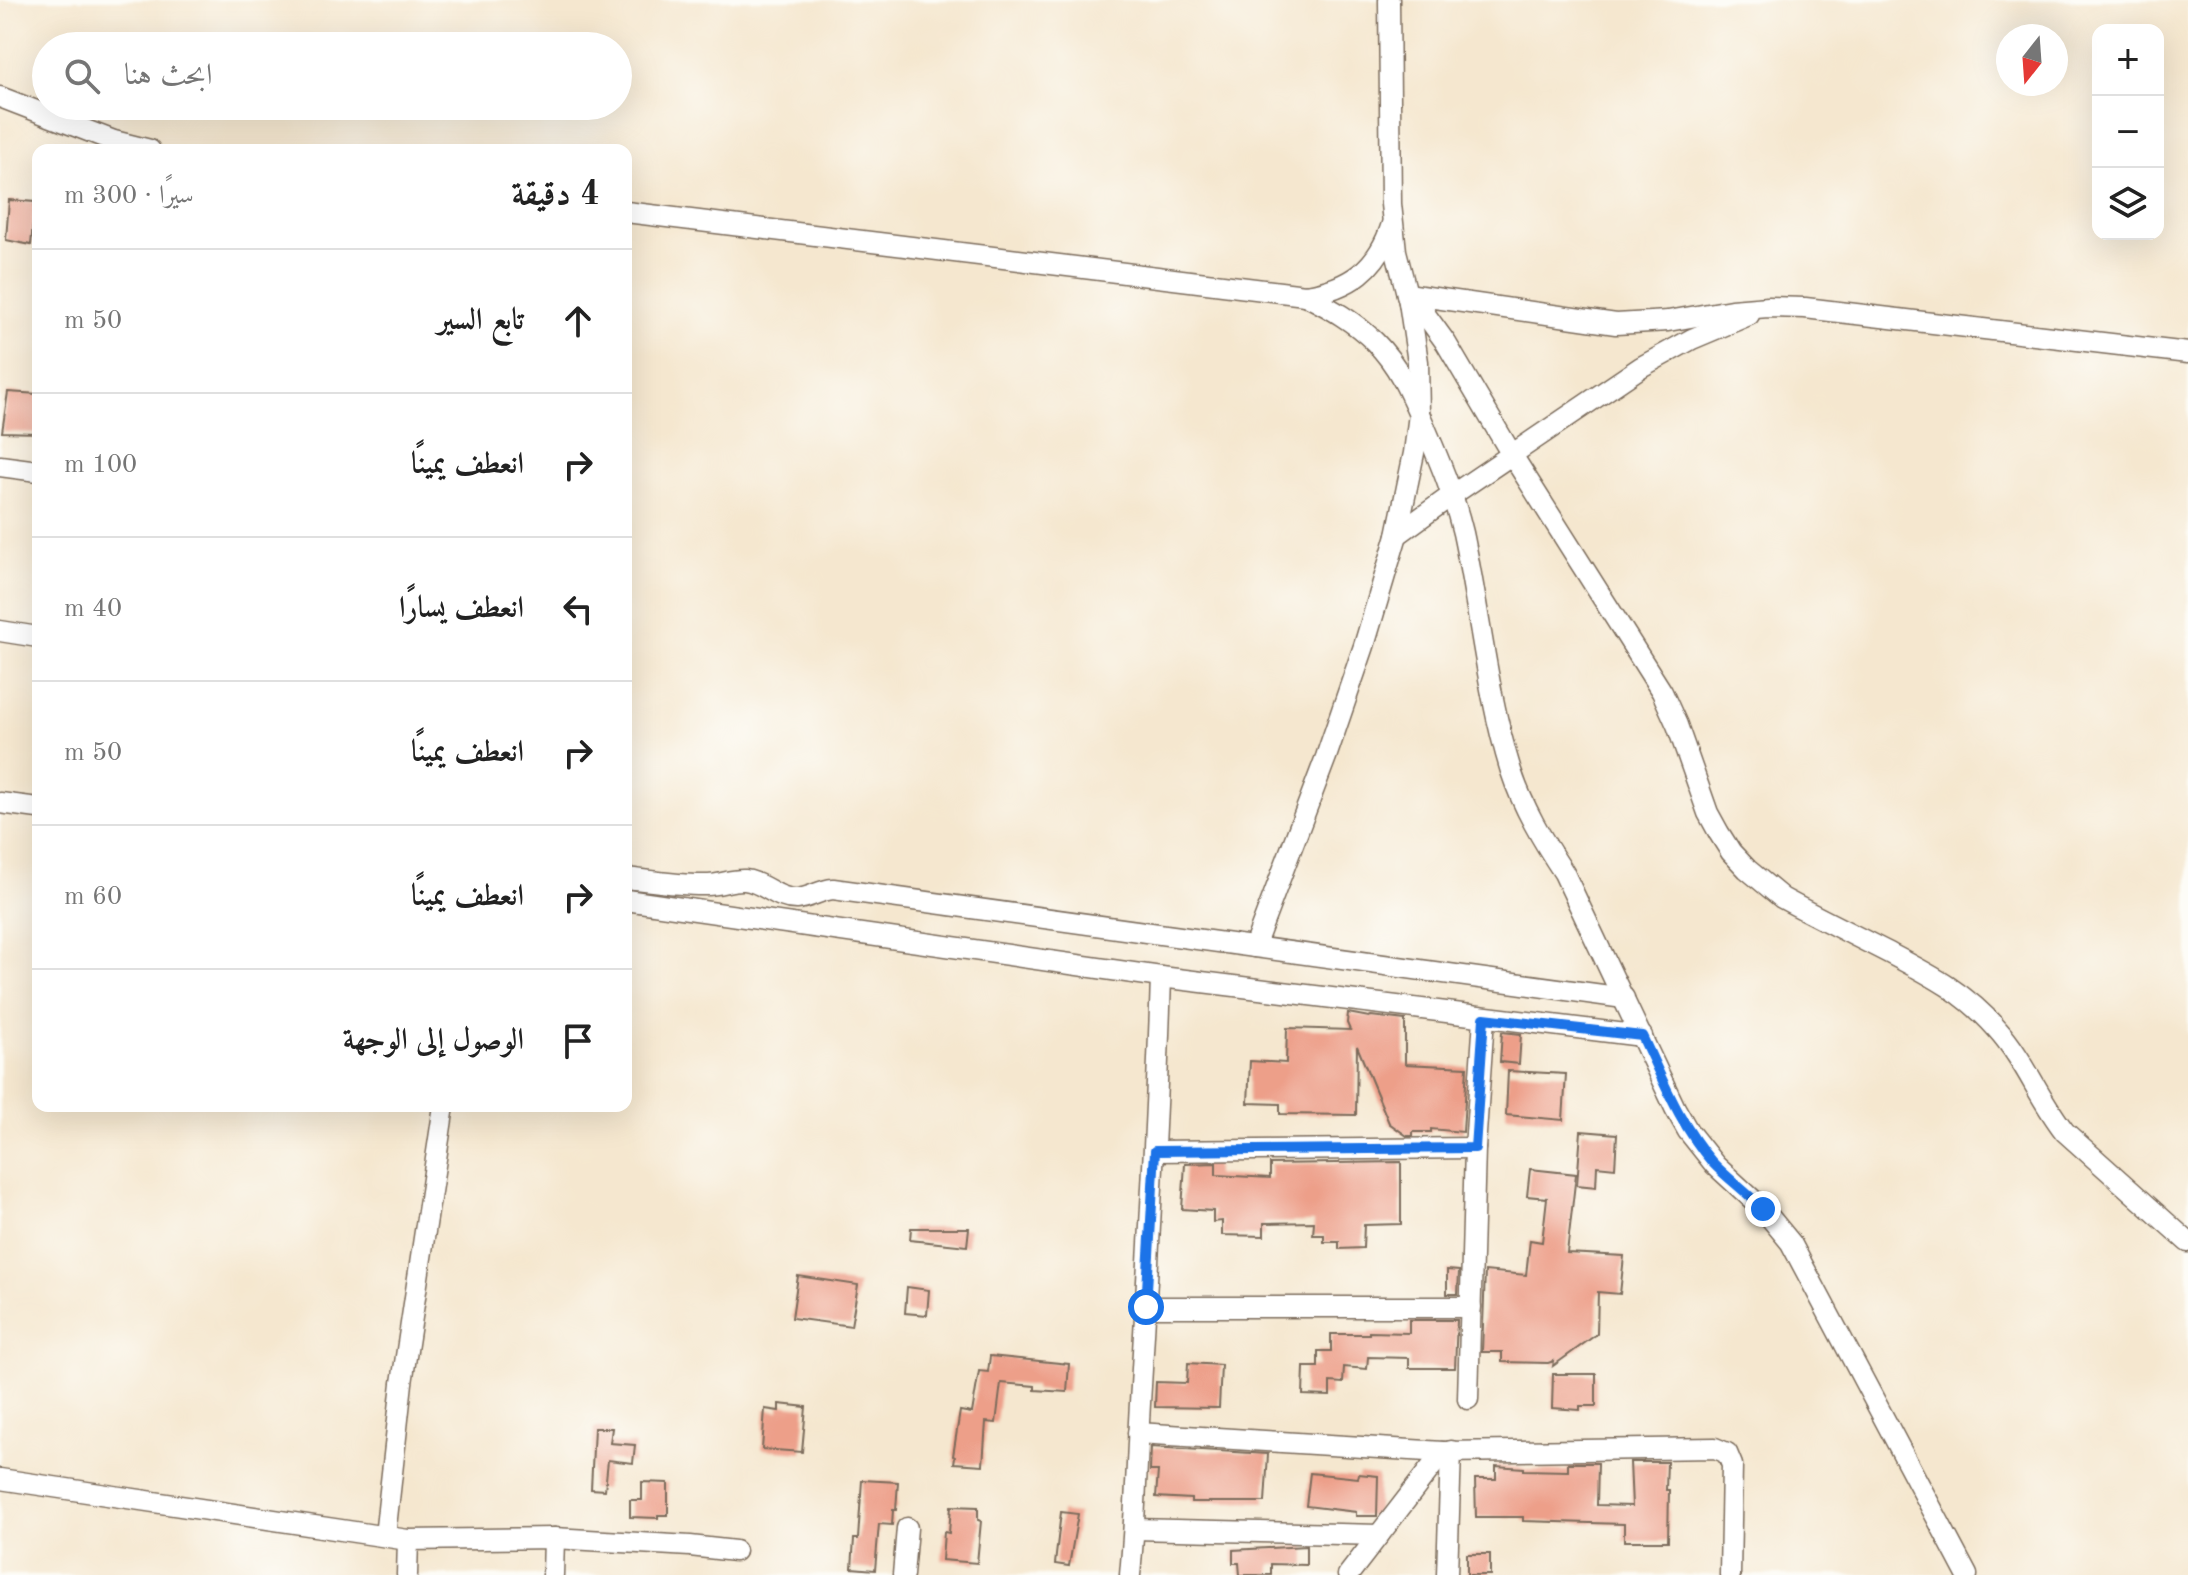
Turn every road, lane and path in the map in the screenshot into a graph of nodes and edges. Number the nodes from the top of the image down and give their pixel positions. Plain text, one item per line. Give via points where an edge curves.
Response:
1 (1389, 0) edge
2 (0, 97) edge
3 (32, 109) edge
4 (60, 120) edge
5 (126, 144) edge
6 (632, 213) edge
7 (1392, 224) junction
8 (1305, 295) junction
9 (1408, 298) junction
10 (1768, 307) junction
11 (2188, 353) edge
12 (1419, 414) junction
13 (1512, 455) junction
14 (0, 466) edge
15 (32, 470) edge
16 (1452, 495) junction
17 (1397, 535) junction
18 (0, 631) edge
19 (32, 636) edge
20 (0, 803) edge
21 (32, 807) edge
22 (632, 879) edge
23 (632, 901) edge
24 (1254, 947) junction
25 (1161, 977) junction
26 (1624, 998) junction
27 (1484, 1018) junction
28 (1642, 1036) junction
29 (443, 1112) edge
30 (1475, 1148) junction
31 (1155, 1151) junction
32 (2188, 1242) edge
33 (1146, 1307) junction
34 (1471, 1307) junction
35 (1468, 1399) dead end
36 (1138, 1433) junction
37 (1447, 1451) junction
38 (0, 1479) edge
39 (907, 1528) dead end
40 (1134, 1529) junction
41 (1379, 1535) junction
42 (385, 1536) junction
43 (554, 1538) junction
44 (408, 1540) junction
45 (735, 1551) dead end
46 (407, 1575) edge
47 (553, 1575) edge
48 (903, 1575) edge
49 (1130, 1575) edge
50 (1348, 1575) edge
51 (1447, 1575) edge
52 (1730, 1575) edge
53 (1967, 1575) edge

1 - 7 street
2 - 3 street
4 - 5 street
6 - 8 street
7 - 8 street via 1380,252 1360,274 1334,289
7 - 9 street
8 - 12 street via 1343,316 1376,344 1395,366
9 - 10 street via 1616,324
9 - 12 street
9 - 13 street via 1446,343
10 - 11 street
10 - 13 street via 1666,352
12 - 16 street
12 - 17 street
13 - 16 street
13 - 32 street via 1662,692 1708,813 1731,852 1782,898 1961,994 2017,1054 2065,1132
14 - 15 street
16 - 17 street
16 - 26 street via 1512,774
17 - 24 street via 1326,757
18 - 19 street
20 - 21 street
22 - 24 street via 706,886 748,880 788,898 833,889
23 - 25 street
24 - 26 street
25 - 27 street
25 - 31 street
26 - 28 street
27 - 28 street
27 - 30 street
28 - 53 street via 1688,1131 1791,1243
29 - 42 street
30 - 31 street
30 - 34 street
31 - 33 street
33 - 34 street
33 - 36 street
34 - 35 street
36 - 37 street
36 - 40 street
37 - 41 street
37 - 51 street
37 - 52 street via 1715,1448 1727,1453 1732,1465
38 - 42 street
39 - 48 street
40 - 41 street
40 - 49 street
41 - 50 street
42 - 44 street
43 - 44 street
43 - 45 street
43 - 47 street
44 - 46 street

